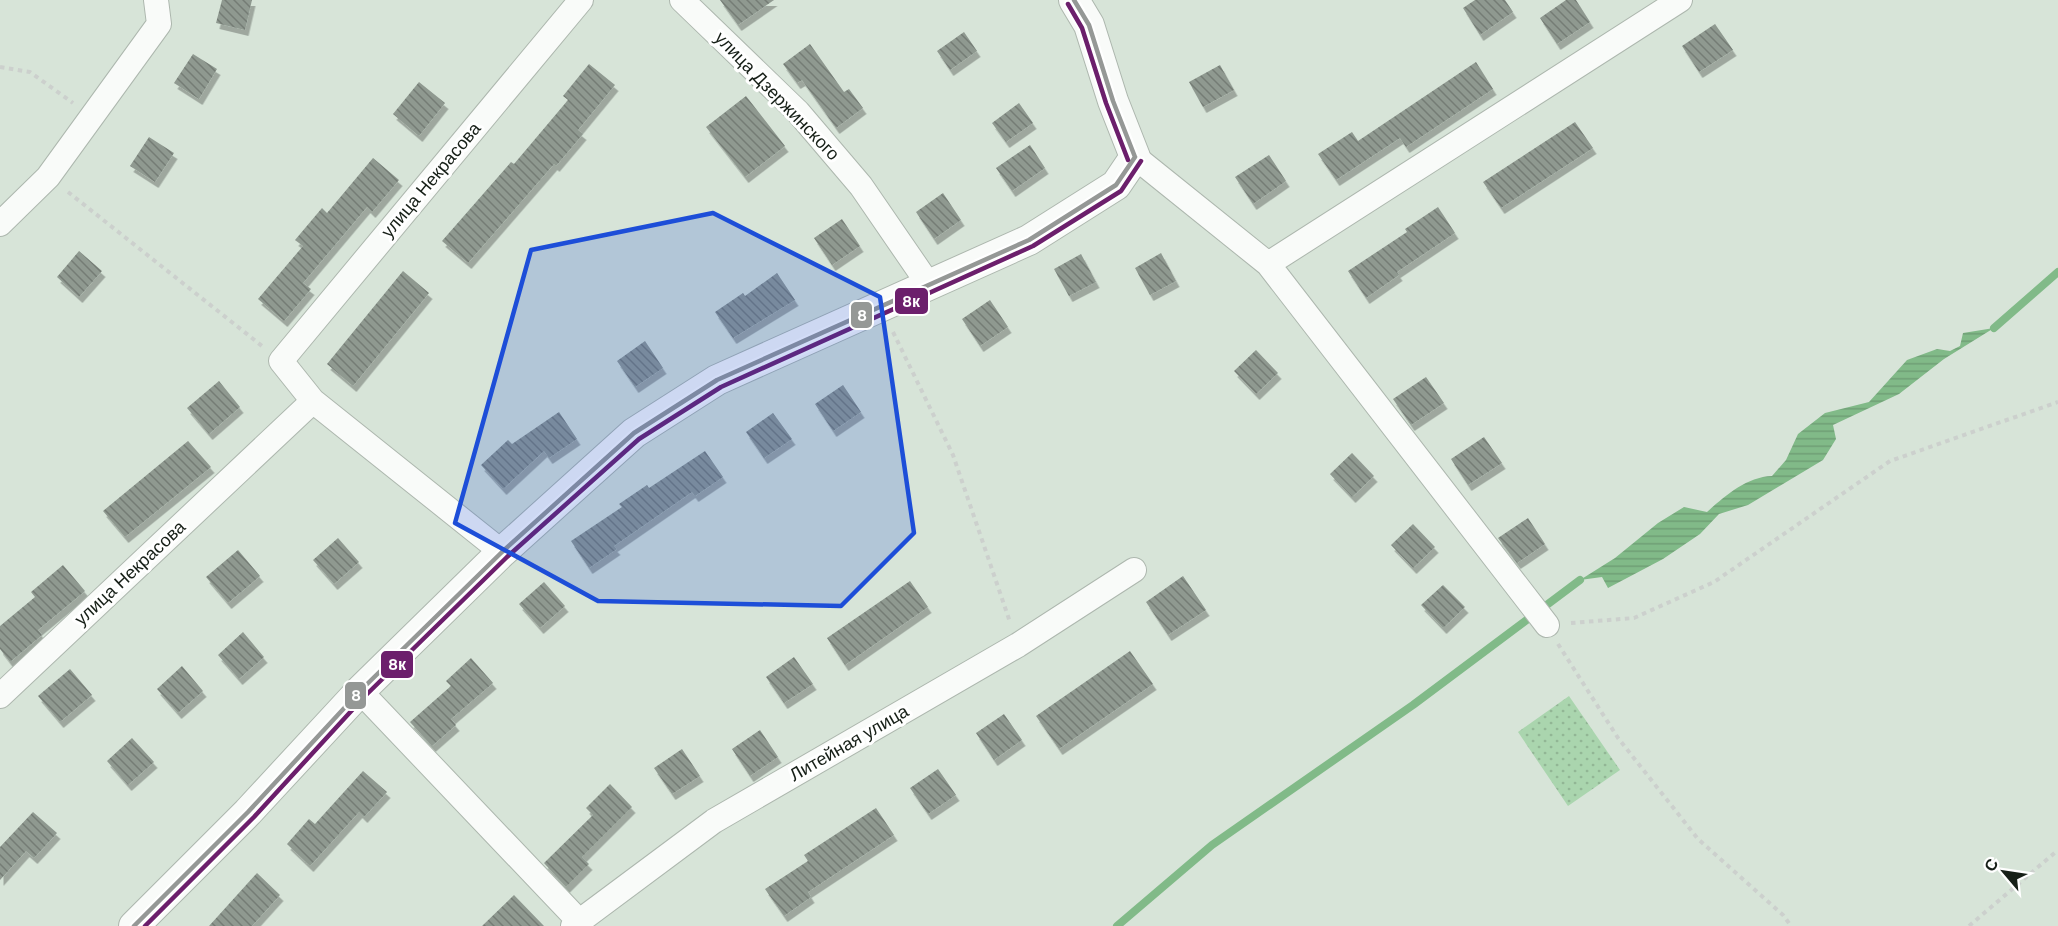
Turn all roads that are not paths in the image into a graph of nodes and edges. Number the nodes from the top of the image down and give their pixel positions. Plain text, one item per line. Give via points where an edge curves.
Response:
1 (156, 0) edge
2 (581, 0) edge
3 (682, 0) edge
4 (1074, 0) edge
5 (1669, 3) edge
6 (1135, 157) junction
7 (0, 224) edge
8 (1268, 264) junction
9 (928, 285) junction
10 (313, 401) junction
11 (502, 552) junction
12 (1134, 570) dead end
13 (1547, 626) road end
14 (360, 691) junction
15 (0, 696) edge
16 (575, 923) edge
17 (134, 926) edge

1 - 7 street via 159,24 48,177
2 - 10 street, улица Некрасова via 281,361
3 - 9 street, улица Дзержинского via 805,120 861,186
4 - 6 street via 1089,25
5 - 8 street
6 - 8 street
6 - 9 street via 1116,185 1089,204 1029,240
8 - 13 street
9 - 11 street via 717,380 634,433
10 - 11 street
10 - 15 street, улица Некрасова
11 - 14 street
12 - 16 street, Литейная улица via 1018,645 714,821
14 - 16 street
14 - 17 street via 248,812

